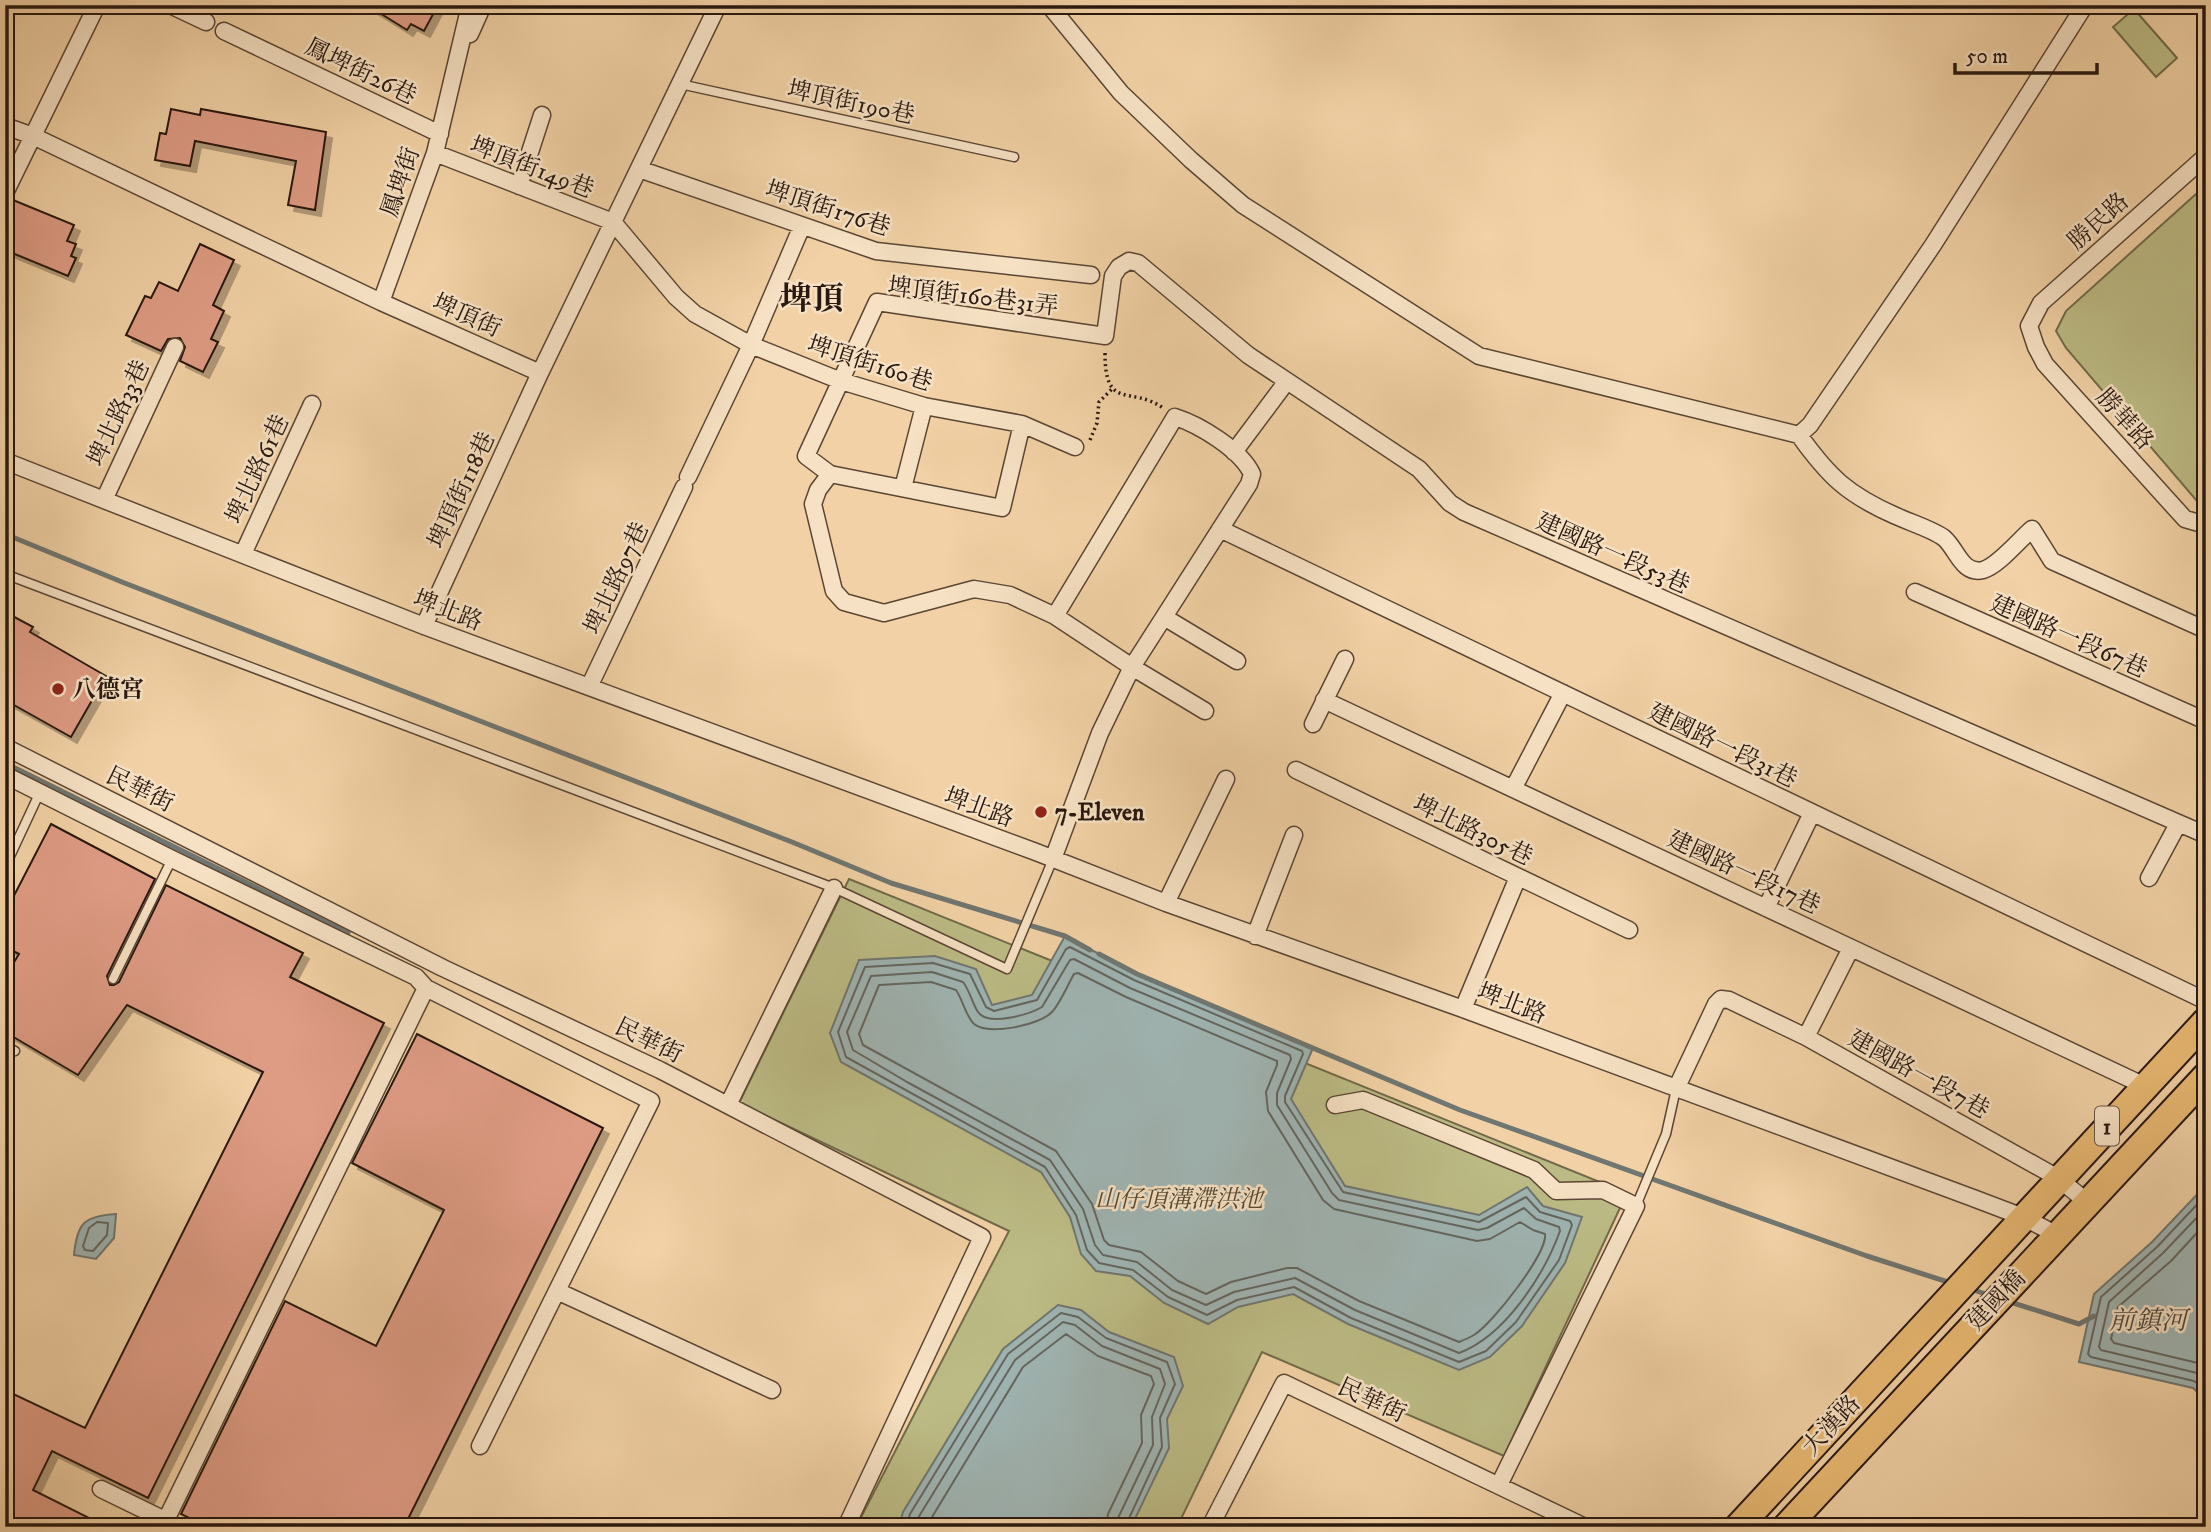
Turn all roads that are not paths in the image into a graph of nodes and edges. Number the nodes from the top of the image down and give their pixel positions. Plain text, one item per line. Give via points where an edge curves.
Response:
1 (97, 5) edge
2 (170, 5) edge
3 (470, 5) edge
4 (482, 5) edge
5 (718, 5) edge
6 (1049, 5) edge
7 (2085, 5) edge
8 (205, 22) dead end
9 (224, 31) dead end
10 (453, 75) junction
11 (680, 85) junction
12 (542, 115) dead end
13 (5, 126) edge
14 (440, 134) junction
15 (33, 136) junction
16 (435, 153) junction
17 (2206, 156) edge
18 (1014, 157) dead end
19 (639, 169) junction
20 (519, 186) junction
21 (5, 193) edge
22 (613, 222) junction
23 (802, 226) junction
24 (1091, 275) dead end
25 (381, 302) junction
26 (2029, 326) joint
27 (1105, 337) joint
28 (751, 345) junction
29 (174, 346) dead end
30 (540, 373) junction
31 (841, 381) junction
32 (1287, 381) junction
33 (312, 404) dead end
34 (924, 406) junction
35 (1022, 424) junction
36 (1799, 435) junction
37 (1075, 447) road end
38 (1234, 452) junction
39 (5, 461) edge
40 (830, 474) junction
41 (903, 488) junction
42 (104, 500) junction
43 (2206, 525) edge
44 (1220, 529) junction
45 (243, 554) junction
46 (5, 575) edge
47 (1914, 592) dead end
48 (1055, 616) junction
49 (1164, 617) junction
50 (424, 626) junction
51 (2206, 630) edge
52 (1345, 659) dead end
53 (1237, 661) dead end
54 (1132, 667) junction
55 (589, 687) junction
56 (1563, 694) junction
57 (1324, 700) junction
58 (1205, 710) dead end
59 (2206, 721) edge
60 (1313, 724) dead end
61 (5, 747) edge
62 (1296, 770) dead end
63 (5, 775) edge
64 (1226, 779) dead end
65 (1513, 789) junction
66 (40, 792) junction
67 (1812, 813) junction
68 (2178, 824) junction
69 (1294, 835) dead end
70 (2206, 835) edge
71 (172, 859) junction
72 (1053, 859) junction
73 (5, 867) edge
74 (1518, 877) junction
75 (2149, 878) dead end
76 (834, 888) junction
77 (1166, 903) junction
78 (1766, 908) junction
79 (1629, 930) dead end
80 (1255, 936) junction
81 (1851, 948) junction
82 (113, 979) dead end
83 (426, 988) junction
84 (2206, 1001) edge
85 (1463, 1009) junction
86 (2206, 1021) edge
87 (1806, 1037) junction
88 (5, 1046) edge
89 (15, 1051) dead end
90 (2206, 1076) edge
91 (2145, 1086) junction
92 (1676, 1088) junction
93 (728, 1105) junction
94 (1335, 1105) dead end
95 (2058, 1178) junction
96 (2087, 1202) junction
97 (1636, 1206) junction
98 (2015, 1224) junction
99 (2057, 1235) junction
100 (556, 1291) junction
101 (1924, 1324) joint
102 (1954, 1346) joint
103 (772, 1390) dead end
104 (480, 1446) dead end
105 (1499, 1485) junction
106 (102, 1489) dead end
107 (172, 1523) edge
108 (846, 1527) edge
109 (1210, 1527) edge
110 (1586, 1527) edge
111 (1738, 1527) edge
112 (1786, 1527) edge

1 - 15 street
2 - 8 street
3 - 10 street, 鳳埤街
4 - 10 street, 鳳埤街
5 - 11 street
6 - 36 street via 1121,93 1244,205 1479,356
7 - 36 street via 1933,245
9 - 14 street, 鳳埤街26巷
10 - 14 street, 鳳埤街
11 - 18 lane, 埤頂街190巷
11 - 19 street
12 - 20 street
13 - 15 street, 埤頂街
14 - 16 street, 鳳埤街
15 - 21 street
15 - 25 street, 埤頂街
16 - 20 street, 埤頂街149巷
16 - 25 street, 鳳埤街
17 - 26 street, 勝民路 via 2041,303
19 - 22 street
19 - 23 street, 埤頂街176巷
20 - 22 street, 埤頂街149巷
22 - 28 street, 埤頂街160巷 via 695,314
22 - 30 street
23 - 24 street, 埤頂街176巷 via 876,251
23 - 28 street, 埤北路97巷
25 - 30 street, 埤頂街
26 - 43 street, 勝華路 via 2045,364 2185,519
27 - 31 street, 埤頂街160巷31弄 via 877,302
27 - 32 street, 建國路一段53巷 via 1113,276 1129,261
28 - 31 street, 埤頂街160巷
28 - 55 street, 埤北路97巷
29 - 42 street, 埤北路33巷
30 - 50 street, 埤頂街118巷
31 - 34 street, 埤頂街160巷
31 - 40 street via 806,456
32 - 38 street
32 - 68 street, 建國路一段53巷 via 1419,469 1464,512
33 - 45 street, 埤北路61巷
34 - 35 street, 埤頂街160巷
34 - 41 street
35 - 37 street, 埤頂街160巷
35 - 41 street via 1002,508
36 - 51 street via 1841,485 1878,509 1944,538 1971,570 1994,564 2032,529 2052,561
38 - 44 street via 1252,474
38 - 48 street via 1189,421 1175,417
39 - 42 street, 埤北路
40 - 41 street
40 - 48 street via 813,504 834,591 844,602 884,613 974,589 1010,595
42 - 45 street, 埤北路
44 - 49 street
44 - 56 street, 建國路一段31巷
45 - 50 street, 埤北路
46 - 76 lane
47 - 59 street, 建國路一段67巷
48 - 54 street
49 - 53 street
49 - 54 street
50 - 55 street, 埤北路
52 - 57 street
54 - 58 street
54 - 72 street via 1100,733
55 - 72 street, 埤北路
56 - 65 street
56 - 67 street, 建國路一段31巷
57 - 60 street
57 - 65 street, 建國路一段17巷
61 - 93 street, 民華街 via 443,968
62 - 74 street, 埤北路305巷
63 - 66 street
64 - 77 street
65 - 78 street, 建國路一段17巷
66 - 71 street
66 - 73 lane
67 - 78 street
67 - 84 street, 建國路一段31巷
68 - 70 street, 建國路一段53巷
68 - 75 street
69 - 80 street
71 - 82 lane
71 - 83 street via 416,977
72 - 76 lane via 1007,969
72 - 77 street, 埤北路
74 - 79 street, 埤北路305巷
74 - 85 street
76 - 93 street
77 - 80 street, 埤北路
78 - 81 street, 建國路一段17巷
80 - 85 street, 埤北路
81 - 87 street
81 - 91 street, 建國路一段17巷
83 - 100 street via 650,1101
83 - 107 street
85 - 92 street, 埤北路
86 - 91 main road, 1
87 - 92 street, 建國路一段7巷 via 1721,999
87 - 95 street, 建國路一段7巷
88 - 89 lane
90 - 96 main road, 1
91 - 95 main road, 1
92 - 97 lane via 1666,1134
92 - 98 street, 埤北路
93 - 108 street, 民華街 via 982,1237
94 - 97 street via 1363,1100 1534,1170 1556,1191 1603,1190
95 - 96 street, 建國路一段7巷
95 - 98 main road, 1
96 - 99 main road, 1
97 - 105 street
98 - 99 street, 埤北路
98 - 101 main road, 建國橋 / 1
99 - 102 main road, 建國橋 / 1
100 - 103 street
100 - 104 street
101 - 111 main road, 大漢路 / 1
102 - 112 main road, 大漢路 / 1
105 - 109 street, 民華街 via 1284,1383
105 - 110 street, 民華街
106 - 107 street

